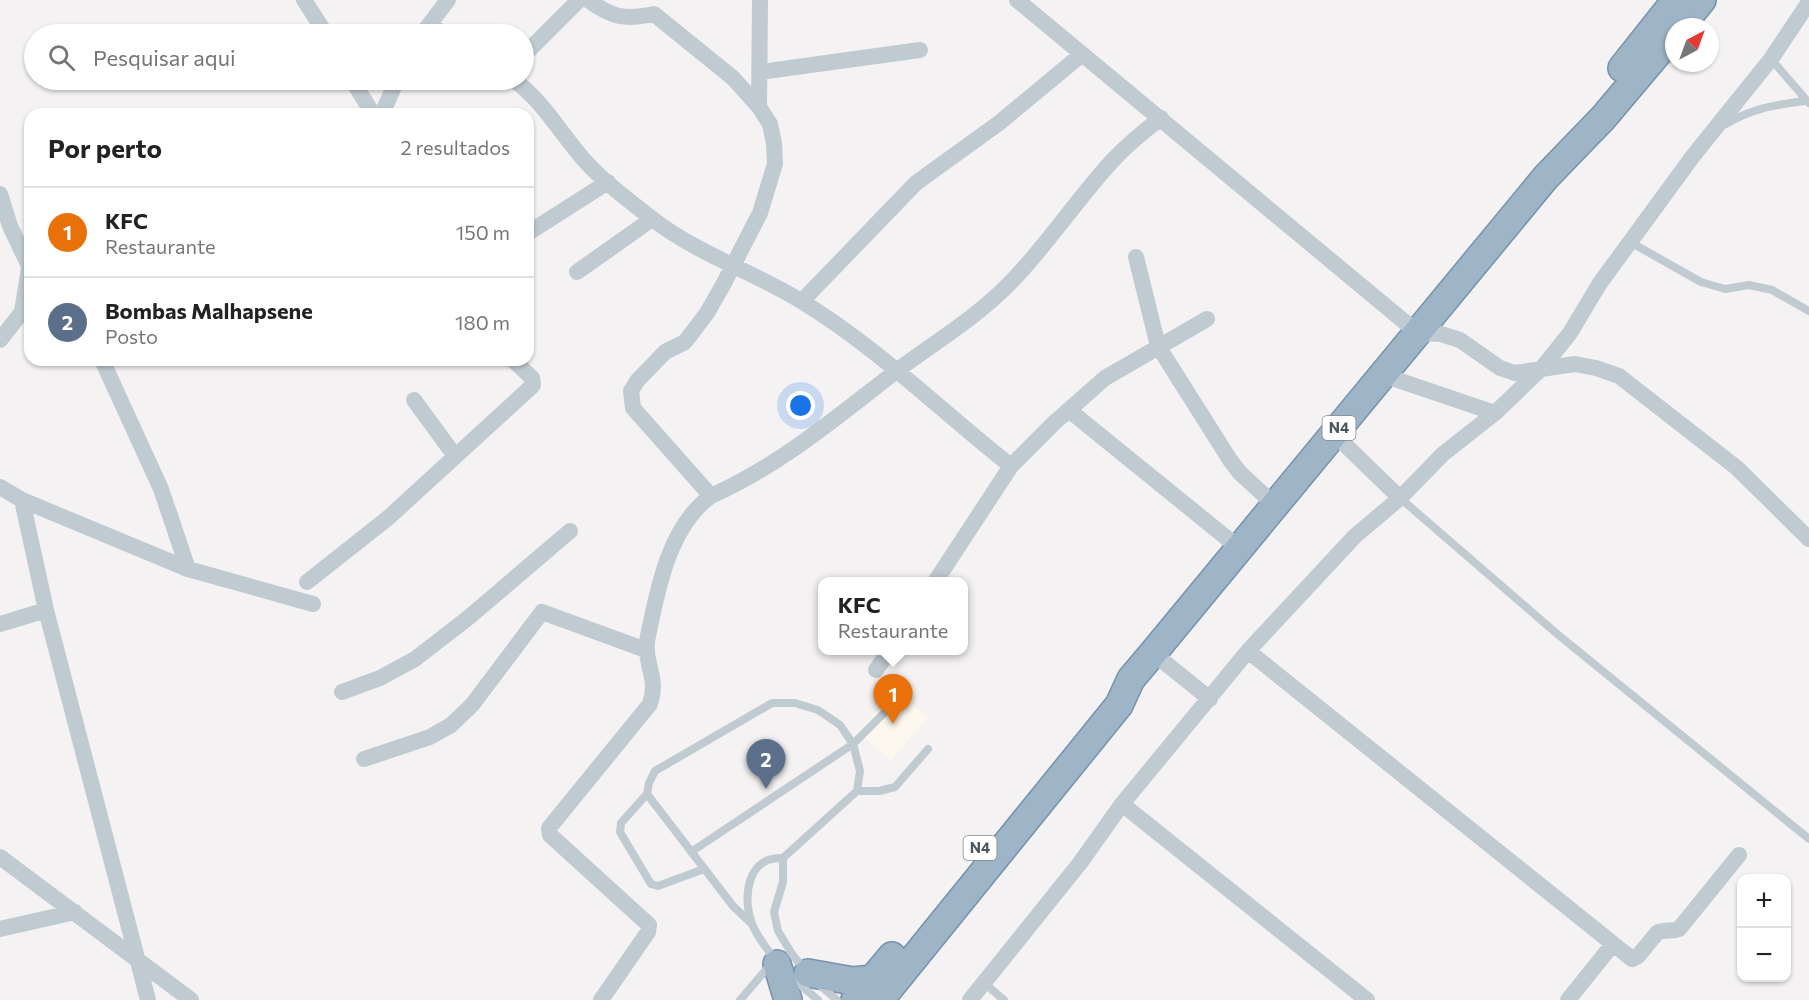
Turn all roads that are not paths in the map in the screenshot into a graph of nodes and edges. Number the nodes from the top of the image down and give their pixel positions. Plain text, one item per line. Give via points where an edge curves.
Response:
1 (304, 0) edge
2 (448, 0) edge
3 (579, 0) edge
4 (588, 0) edge
5 (760, 0) edge
6 (1017, 0) edge
7 (1676, 0) edge
8 (1702, 0) edge
9 (1809, 2) edge
10 (1687, 18) edge
11 (320, 24) edge
12 (430, 24) edge
13 (1665, 45) edge
14 (534, 46) edge
15 (920, 50) dead end
16 (1081, 55) junction
17 (1771, 59) junction
18 (760, 72) junction
19 (358, 90) edge
20 (393, 90) edge
21 (529, 90) edge
22 (1807, 102) edge
23 (369, 108) edge
24 (385, 108) edge
25 (759, 108) junction
26 (1161, 118) junction
27 (1712, 132) junction
28 (1546, 177) junction
29 (608, 182) junction
30 (0, 194) edge
31 (652, 219) junction
32 (5, 225) edge
33 (534, 229) edge
34 (1630, 242) junction
35 (1136, 257) dead end
36 (24, 258) edge
37 (733, 264) junction
38 (577, 272) dead end
39 (802, 301) junction
40 (1809, 311) edge
41 (24, 312) edge
42 (1207, 319) dead end
43 (1418, 333) junction
44 (0, 340) edge
45 (1158, 346) junction
46 (105, 366) edge
47 (519, 366) edge
48 (1542, 368) junction
49 (897, 371) junction
50 (1383, 375) junction
51 (414, 400) dead end
52 (1070, 411) junction
53 (1495, 413) junction
54 (1334, 434) junction
55 (455, 456) junction
56 (1011, 466) junction
57 (0, 487) edge
58 (711, 496) junction
59 (1400, 498) junction
60 (22, 500) junction
61 (1275, 505) junction
62 (570, 531) dead end
63 (1809, 539) edge
64 (1239, 548) junction
65 (188, 569) junction
66 (938, 577) edge
67 (307, 582) dead end
68 (313, 604) dead end
69 (46, 610) junction
70 (0, 624) edge
71 (646, 650) junction
72 (1248, 651) junction
73 (1153, 653) junction
74 (887, 655) edge
75 (876, 670) dead end
76 (342, 692) dead end
77 (1210, 699) junction
78 (897, 700) dead end
79 (853, 744) junction
80 (928, 749) dead end
81 (364, 759) dead end
82 (857, 791) junction
83 (648, 794) junction
84 (1122, 804) junction
85 (1809, 839) edge
86 (691, 852) junction
87 (1739, 855) dead end
88 (0, 858) edge
89 (783, 858) junction
90 (704, 869) junction
91 (75, 912) junction
92 (751, 923) junction
93 (0, 929) edge
94 (1612, 944) junction
95 (136, 957) junction
96 (776, 962) junction
97 (808, 974) junction
98 (984, 983) junction
99 (876, 990) edge
100 (148, 1000) edge
101 (191, 1000) edge
102 (601, 1000) edge
103 (740, 1000) edge
104 (788, 1000) edge
105 (818, 1000) edge
106 (837, 1000) edge
107 (855, 1000) edge
108 (970, 1000) edge
109 (1004, 1000) edge
110 (1367, 1000) edge
111 (1568, 1000) edge

1 - 11 street
2 - 12 street
3 - 14 street
4 - 25 street via 623,18 654,14 733,78
5 - 18 street
6 - 16 street
7 - 28 highway, N4 via 1590,107
8 - 10 highway
9 - 17 street
13 - 28 highway, N4
15 - 18 street
16 - 26 street
16 - 39 street via 999,123 916,183
17 - 22 lane
17 - 27 street
18 - 25 street
19 - 23 street
20 - 24 street
21 - 29 street via 586,162
22 - 27 lane via 1744,113
25 - 37 street via 770,124 775,164 760,213
26 - 43 street
26 - 49 street via 1114,159 1033,258 988,304
27 - 34 street
28 - 43 highway, N4
29 - 31 street
29 - 33 street
30 - 32 street
31 - 37 street
31 - 38 street
32 - 36 street
34 - 40 lane via 1701,282 1725,289 1749,285 1772,290
34 - 48 street
35 - 45 street
37 - 39 street
37 - 58 street via 685,342 665,352 631,392 633,408
39 - 49 street
41 - 44 street
42 - 45 street
43 - 48 street via 1460,340 1500,368 1515,373
43 - 50 highway, N4
45 - 52 street via 1105,378
45 - 61 street via 1230,460
46 - 65 street via 161,489
47 - 55 street via 532,378 533,385
48 - 53 street
48 - 63 street via 1575,364 1619,376 1737,468
49 - 56 street
49 - 58 street via 790,451
50 - 53 street
50 - 54 highway, N4
51 - 55 street
52 - 56 street
52 - 64 street
53 - 59 street via 1443,454
54 - 59 street
54 - 61 highway, N4
55 - 67 street via 388,518
56 - 66 street
57 - 60 street
58 - 71 street via 686,520 661,576
59 - 72 street via 1355,536
59 - 85 lane via 1556,633
60 - 65 street
60 - 69 street
61 - 64 highway, N4
62 - 76 street via 415,659
64 - 73 highway, N4
65 - 68 street
69 - 70 street
69 - 95 street
71 - 81 street via 542,612 472,705 451,724 430,737
71 - 102 street via 654,691 650,704 549,828 550,836 649,925
72 - 77 street
72 - 94 street
73 - 77 street
73 - 99 highway, N4 via 1131,680 1119,705
74 - 75 street
77 - 84 street
78 - 79 lane
79 - 82 lane via 860,771
79 - 83 lane via 840,726 818,710 795,703 772,703 655,771
79 - 86 lane
80 - 82 lane via 895,787
82 - 89 lane
83 - 86 lane
83 - 90 lane via 621,823 620,832 651,884 658,886
84 - 98 street
84 - 110 street
86 - 90 lane
87 - 94 street via 1679,929 1661,930 1632,959
88 - 91 street
89 - 92 lane via 771,857 751,875 747,899
89 - 97 lane via 783,882 774,912 778,931
90 - 92 lane
91 - 93 street
91 - 95 street
92 - 96 lane
94 - 111 street
95 - 100 street
95 - 101 street
96 - 103 lane
96 - 104 highway
96 - 105 lane
97 - 99 highway via 853,981
97 - 106 lane
98 - 108 street
98 - 109 lane
99 - 107 highway, N4

